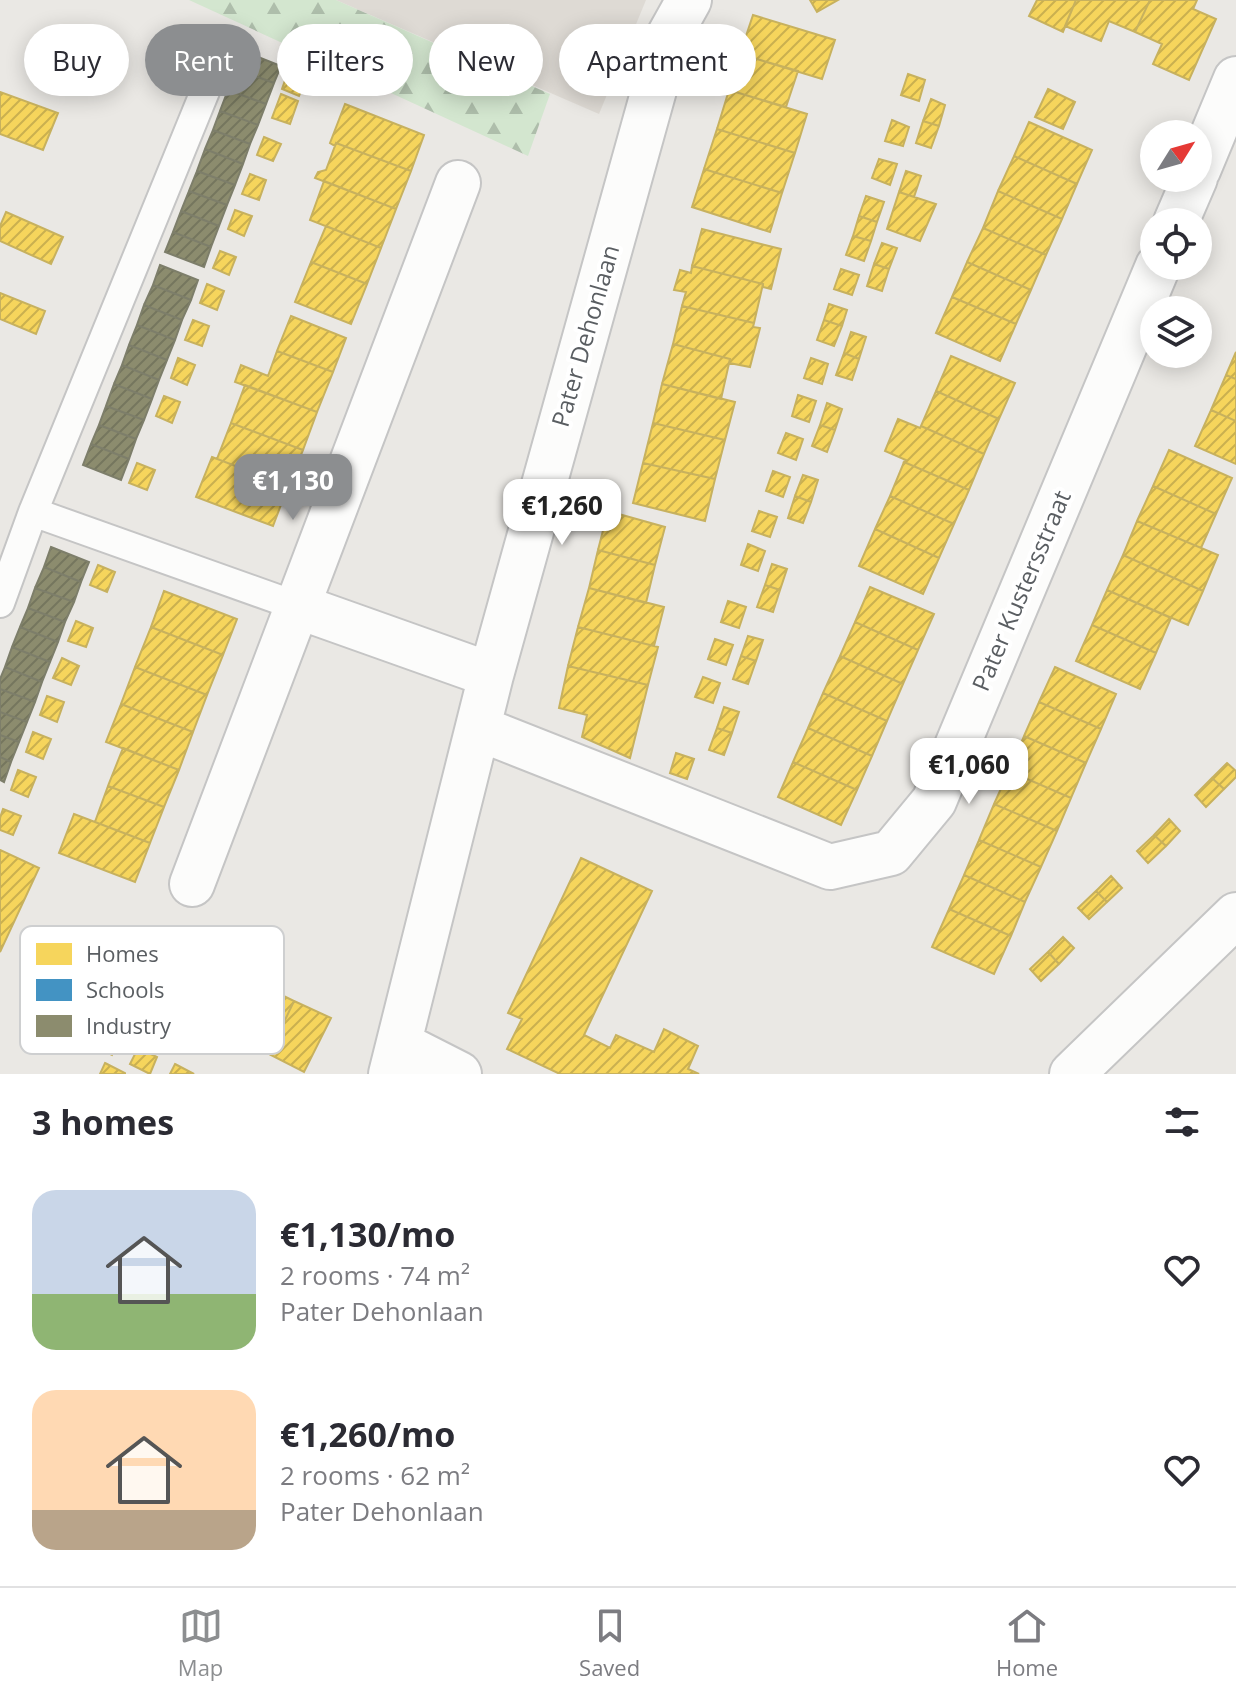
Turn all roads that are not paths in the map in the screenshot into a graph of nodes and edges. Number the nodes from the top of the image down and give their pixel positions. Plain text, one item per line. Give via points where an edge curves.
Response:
1 (689, 0) edge
2 (1236, 79) edge
3 (203, 96) edge
4 (1212, 136) edge
5 (458, 183) dead end
6 (1152, 280) edge
7 (33, 512) junction
8 (0, 603) edge
9 (297, 606) junction
10 (491, 675) junction
11 (478, 728) junction
12 (192, 884) dead end
13 (1236, 915) edge
14 (395, 1059) edge
15 (459, 1074) edge
16 (1072, 1074) edge

1 - 10 street, Pater Dehonlaan via 669,36
2 - 4 street
3 - 7 lane
5 - 9 street
6 - 11 street, Pater Kustersstraat via 934,801 891,853 830,867
7 - 8 lane
7 - 9 lane
9 - 10 street
9 - 12 street
10 - 11 street, Pater Dehonlaan
11 - 14 street, Pater Dehonlaan
13 - 16 street
14 - 15 street

